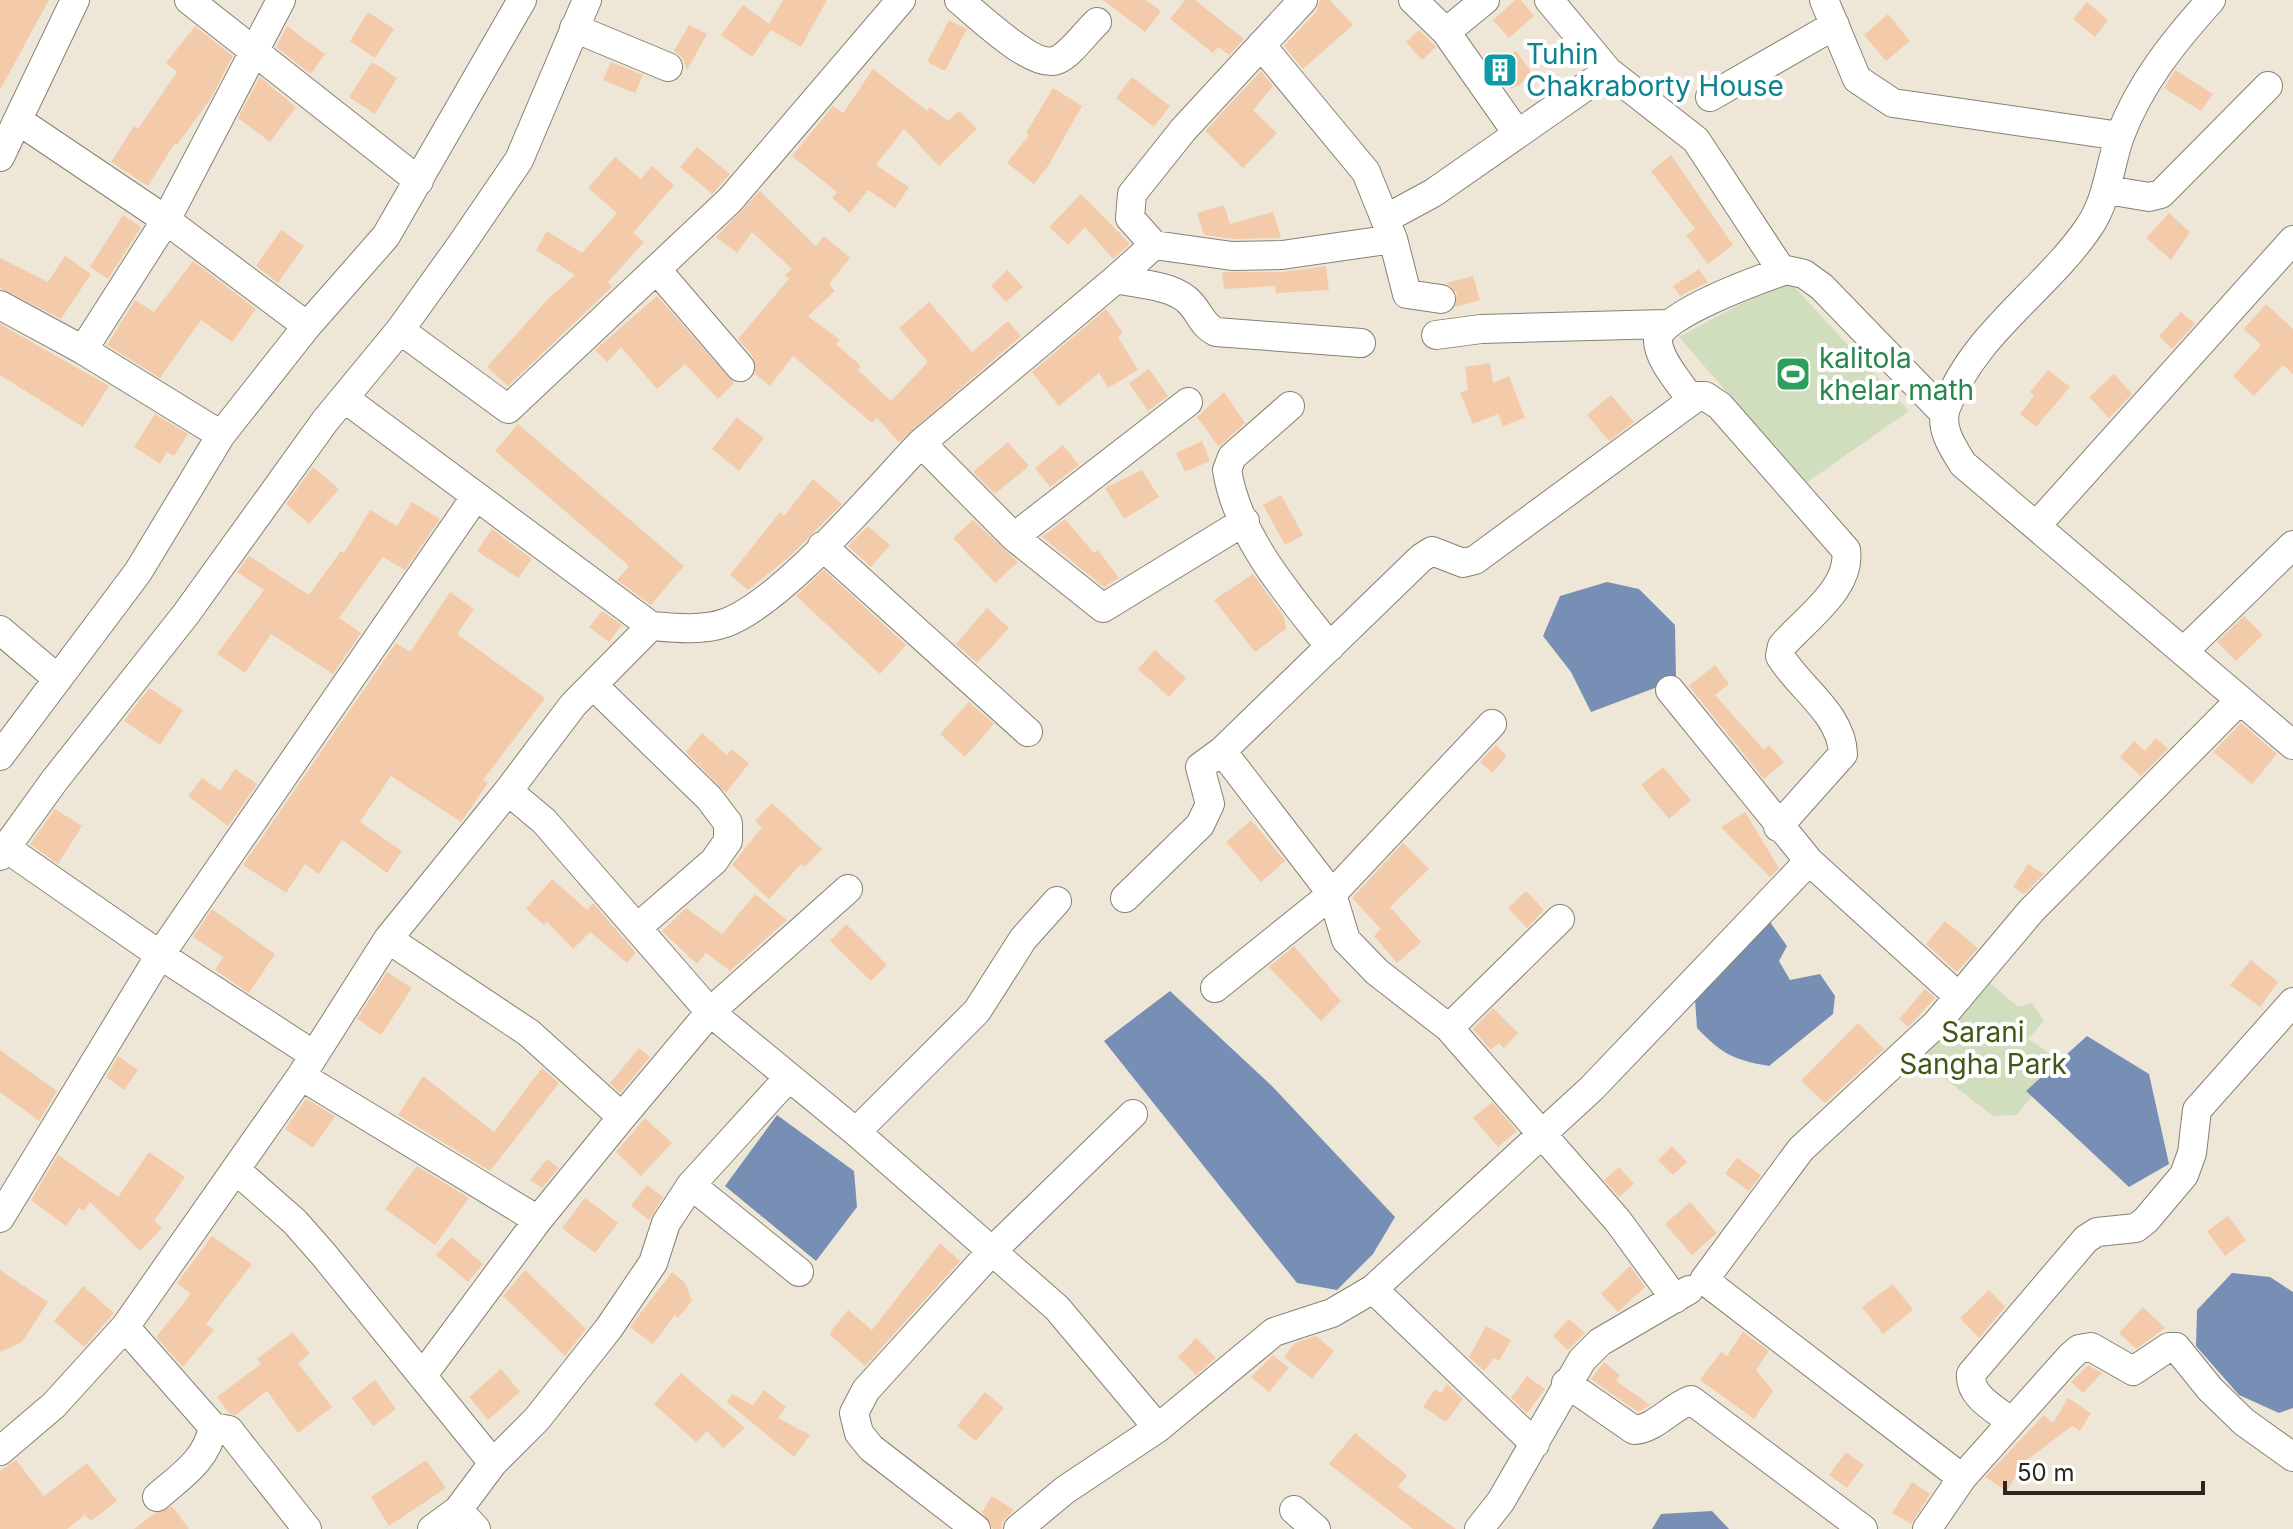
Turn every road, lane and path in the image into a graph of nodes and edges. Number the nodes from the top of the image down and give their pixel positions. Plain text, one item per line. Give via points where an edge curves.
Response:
1 (75, 0) edge
2 (189, 0) edge
3 (281, 0) edge
4 (522, 0) edge
5 (587, 0) edge
6 (901, 0) edge
7 (959, 0) edge
8 (1303, 0) edge
9 (1413, 0) edge
10 (1485, 0) edge
11 (1549, 0) edge
12 (2211, 0) edge
13 (1830, 7) edge
14 (1097, 22) dead end
15 (574, 28) junction
16 (1446, 32) junction
17 (1261, 45) junction
18 (253, 50) junction
19 (668, 67) dead end
20 (1608, 71) junction
21 (2268, 86) dead end
22 (1710, 97) dead end
23 (19, 121) junction
24 (1517, 133) junction
25 (2120, 136) junction
26 (0, 157) edge
27 (419, 181) junction
28 (2107, 190) junction
29 (166, 220) junction
30 (1389, 229) junction
31 (2293, 240) edge
32 (1154, 245) junction
33 (657, 270) junction
34 (1782, 271) junction
35 (1116, 279) junction
36 (1441, 299) dead end
37 (0, 305) edge
38 (1666, 324) junction
39 (307, 326) junction
40 (400, 330) junction
41 (1436, 335) dead end
42 (1361, 343) dead end
43 (83, 350) junction
44 (740, 367) dead end
45 (344, 398) junction
46 (1690, 398) junction
47 (1188, 402) dead end
48 (1290, 406) dead end
49 (1944, 413) junction
50 (221, 435) junction
51 (921, 443) junction
52 (476, 496) junction
53 (1245, 521) junction
54 (2037, 525) junction
55 (1014, 537) junction
56 (2293, 545) edge
57 (822, 546) junction
58 (651, 626) junction
59 (0, 630) edge
60 (1330, 647) junction
61 (2184, 651) junction
62 (58, 679) junction
63 (593, 685) junction
64 (1670, 690) dead end
65 (2240, 700) junction
66 (1492, 724) dead end
67 (1028, 732) dead end
68 (2290, 737) edge
69 (1222, 751) junction
70 (0, 756) edge
71 (508, 791) junction
72 (1778, 827) junction
73 (3, 852) edge
74 (1809, 861) junction
75 (848, 889) dead end
76 (1332, 894) junction
77 (1125, 898) dead end
78 (1057, 901) dead end
79 (1560, 919) dead end
80 (639, 926) junction
81 (388, 939) junction
82 (160, 955) junction
83 (1215, 988) dead end
84 (1959, 997) junction
85 (2293, 1002) edge
86 (710, 1012) junction
87 (1449, 1028) junction
88 (308, 1066) junction
89 (789, 1077) junction
90 (1133, 1114) dead end
91 (622, 1117) junction
92 (856, 1132) junction
93 (1544, 1133) junction
94 (236, 1170) junction
95 (691, 1185) junction
96 (0, 1218) edge
97 (538, 1220) junction
98 (990, 1253) junction
99 (799, 1272) dead end
100 (1704, 1280) junction
101 (1373, 1289) junction
102 (1675, 1299) junction
103 (125, 1327) junction
104 (423, 1375) junction
105 (1566, 1383) junction
106 (2010, 1421) junction
107 (213, 1427) junction
108 (1158, 1428) junction
109 (1535, 1444) junction
110 (0, 1451) edge
111 (2293, 1457) edge
112 (493, 1463) junction
113 (1962, 1478) junction
114 (157, 1497) dead end
115 (1294, 1510) dead end
116 (467, 1519) edge
117 (307, 1529) edge
118 (432, 1529) edge
119 (976, 1529) edge
120 (1018, 1529) edge
121 (1316, 1529) edge
122 (1479, 1529) edge
123 (1863, 1529) edge
124 (1927, 1529) edge

1 - 23 street
2 - 18 street
3 - 18 street
4 - 27 street
5 - 15 street
6 - 33 street via 771,155
7 - 14 street via 1044,63 1058,60
8 - 17 street
9 - 16 street
10 - 16 street
11 - 20 street
12 - 25 street via 2162,55
13 - 22 street
13 - 25 street via 1857,79 1893,103
15 - 19 street
15 - 40 street via 519,160
16 - 24 street
17 - 30 street via 1366,172
17 - 32 street via 1132,194 1130,218
18 - 27 street
18 - 29 street
20 - 24 street
20 - 34 street via 1696,140
21 - 28 street via 2161,194
23 - 26 street
23 - 29 street
24 - 30 street
25 - 28 street
27 - 39 street via 386,236
28 - 49 street via 2090,226 1998,330 1955,387
29 - 39 street
29 - 43 street
30 - 32 street via 1257,256
30 - 36 street via 1407,294
31 - 54 street
32 - 35 street
33 - 40 street via 508,409
33 - 44 street
34 - 38 street
34 - 49 street via 1804,274 1822,287
35 - 42 street via 1178,295 1204,326 1216,332
35 - 51 street
37 - 43 street
38 - 41 street
38 - 46 street via 1658,342
39 - 50 street
40 - 45 street
43 - 50 street
45 - 52 street
45 - 73 street
46 - 60 street via 1475,560 1463,563 1432,551 1421,558
46 - 72 street via 1705,396 1720,406 1846,550 1849,567 1840,584 1782,646 1780,656 1833,721 1843,754
47 - 55 street
48 - 53 street via 1232,457 1227,470
49 - 54 street via 1948,440 1963,464
50 - 62 street via 138,572
51 - 55 street
51 - 57 street
52 - 58 street
52 - 82 street
53 - 55 street via 1103,608
53 - 60 street via 1269,569
54 - 61 street
56 - 61 street
57 - 58 street via 754,608 724,624
57 - 67 street
58 - 63 street
59 - 62 street
60 - 69 street
61 - 65 street
62 - 70 street
63 - 71 street
63 - 80 street via 728,823 728,841 714,861
64 - 72 street
65 - 68 street
65 - 84 street via 2031,911
66 - 76 street
69 - 76 street
69 - 77 street via 1200,767 1210,804 1200,825
71 - 80 street via 544,821
71 - 81 street
72 - 74 street
73 - 82 street
74 - 84 street
74 - 93 street
75 - 86 street
76 - 83 street
76 - 87 street via 1346,940 1377,972
78 - 92 street via 1023,939 977,1011
79 - 87 street
80 - 86 street
81 - 88 street
81 - 91 street via 529,1033
82 - 88 street
82 - 96 street
84 - 100 street via 1801,1149
85 - 106 street via 2201,1103 2184,1175 2146,1220 2136,1228 2097,1232 2086,1239 1971,1374 1977,1395
86 - 89 street
86 - 91 street
87 - 93 street
88 - 94 street
88 - 97 street
89 - 92 street
89 - 95 street
90 - 98 street
91 - 97 street
92 - 98 street
93 - 101 street
93 - 102 street
94 - 103 street
94 - 104 street via 295,1222
95 - 99 street
95 - 112 street via 666,1223 653,1263 609,1328 537,1419
97 - 104 street
98 - 108 street via 1057,1308
98 - 119 street via 866,1390 854,1413 859,1433 871,1448
100 - 102 street
100 - 113 street
101 - 108 street via 1332,1313 1274,1332
101 - 109 street
102 - 105 street via 1600,1342
103 - 107 street
103 - 110 street via 54,1405
104 - 112 street
105 - 109 street
105 - 123 street via 1634,1430 1644,1430 1691,1400
106 - 111 street via 2079,1349 2091,1347 2133,1371 2176,1347 2244,1422
106 - 113 street
107 - 114 street via 201,1458
107 - 117 street via 229,1430
108 - 120 street via 1065,1490
109 - 122 street
112 - 116 street
113 - 124 street
115 - 121 street
116 - 118 street

